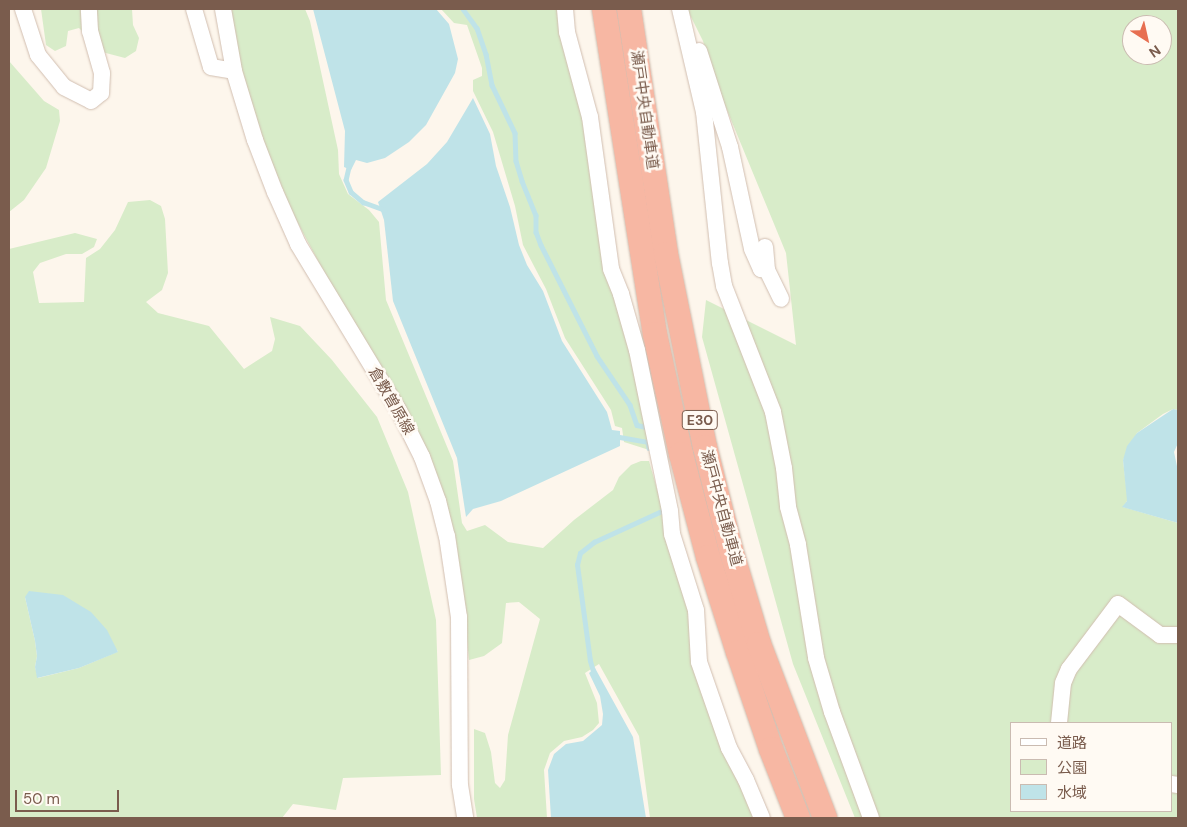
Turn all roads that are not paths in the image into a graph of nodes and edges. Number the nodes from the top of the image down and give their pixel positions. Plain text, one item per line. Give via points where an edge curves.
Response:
1 (23, 9) edge
2 (89, 9) edge
3 (194, 9) edge
4 (223, 9) edge
5 (565, 9) edge
6 (604, 9) edge
7 (629, 9) edge
8 (640, 9) edge
9 (680, 9) edge
10 (683, 27) junction
11 (636, 53) junction
12 (234, 71) junction
13 (765, 247) dead end
14 (767, 270) junction
15 (781, 299) dead end
16 (1178, 635) edge
17 (1059, 722) edge
18 (465, 818) edge
19 (762, 818) edge
20 (798, 818) edge
21 (825, 818) edge
22 (871, 818) edge

1 - 2 street via 38,55 64,88 91,101 102,93 102,74 90,31
3 - 12 street via 211,67
4 - 12 street, 倉敷曽原線
5 - 19 street via 567,32 590,117 611,269 637,350 670,510 672,534 696,610 699,662 729,748
6 - 20 highway, 瀬戸中央自動車道 / E30 via 655,334 681,454 708,558 738,652
7 - 11 highway, 瀬戸中央自動車道 / E30
8 - 11 highway
9 - 10 street
10 - 14 street via 693,36 730,147 752,249 761,269
10 - 22 street via 704,112 724,286 773,412 816,658
11 - 21 highway, 瀬戸中央自動車道 / E30 via 666,254 708,457 759,644
12 - 18 street, 倉敷曽原線 via 255,140 298,244 399,411 422,457 438,501 447,536 458,617 460,785
13 - 14 street
14 - 15 street
16 - 17 street via 1160,635 1118,604 1069,669 1063,683

